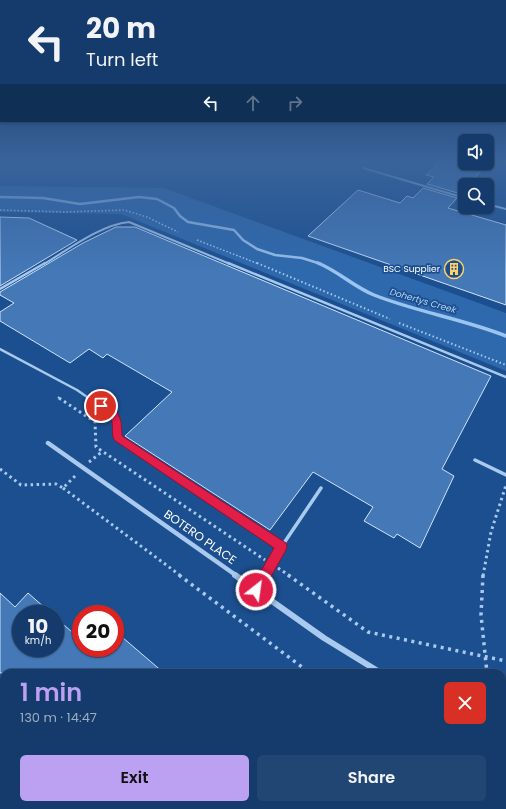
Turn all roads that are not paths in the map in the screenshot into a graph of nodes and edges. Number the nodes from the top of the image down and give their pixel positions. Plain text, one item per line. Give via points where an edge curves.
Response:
1 (494, 206) edge
2 (506, 209) edge
3 (0, 289) edge
4 (0, 349) edge
5 (506, 377) edge
6 (48, 442) dead end
7 (475, 460) dead end
8 (506, 475) edge
9 (321, 488) dead end
10 (282, 546) junction
11 (256, 590) junction
12 (373, 669) edge

1 - 2 lane
3 - 5 lane via 103,229 129,222
4 - 10 lane via 77,390 114,414 117,421 117,438
6 - 11 street, BOTERO PLACE
7 - 8 lane
9 - 10 lane
10 - 11 lane
11 - 12 street, BOTERO PLACE

